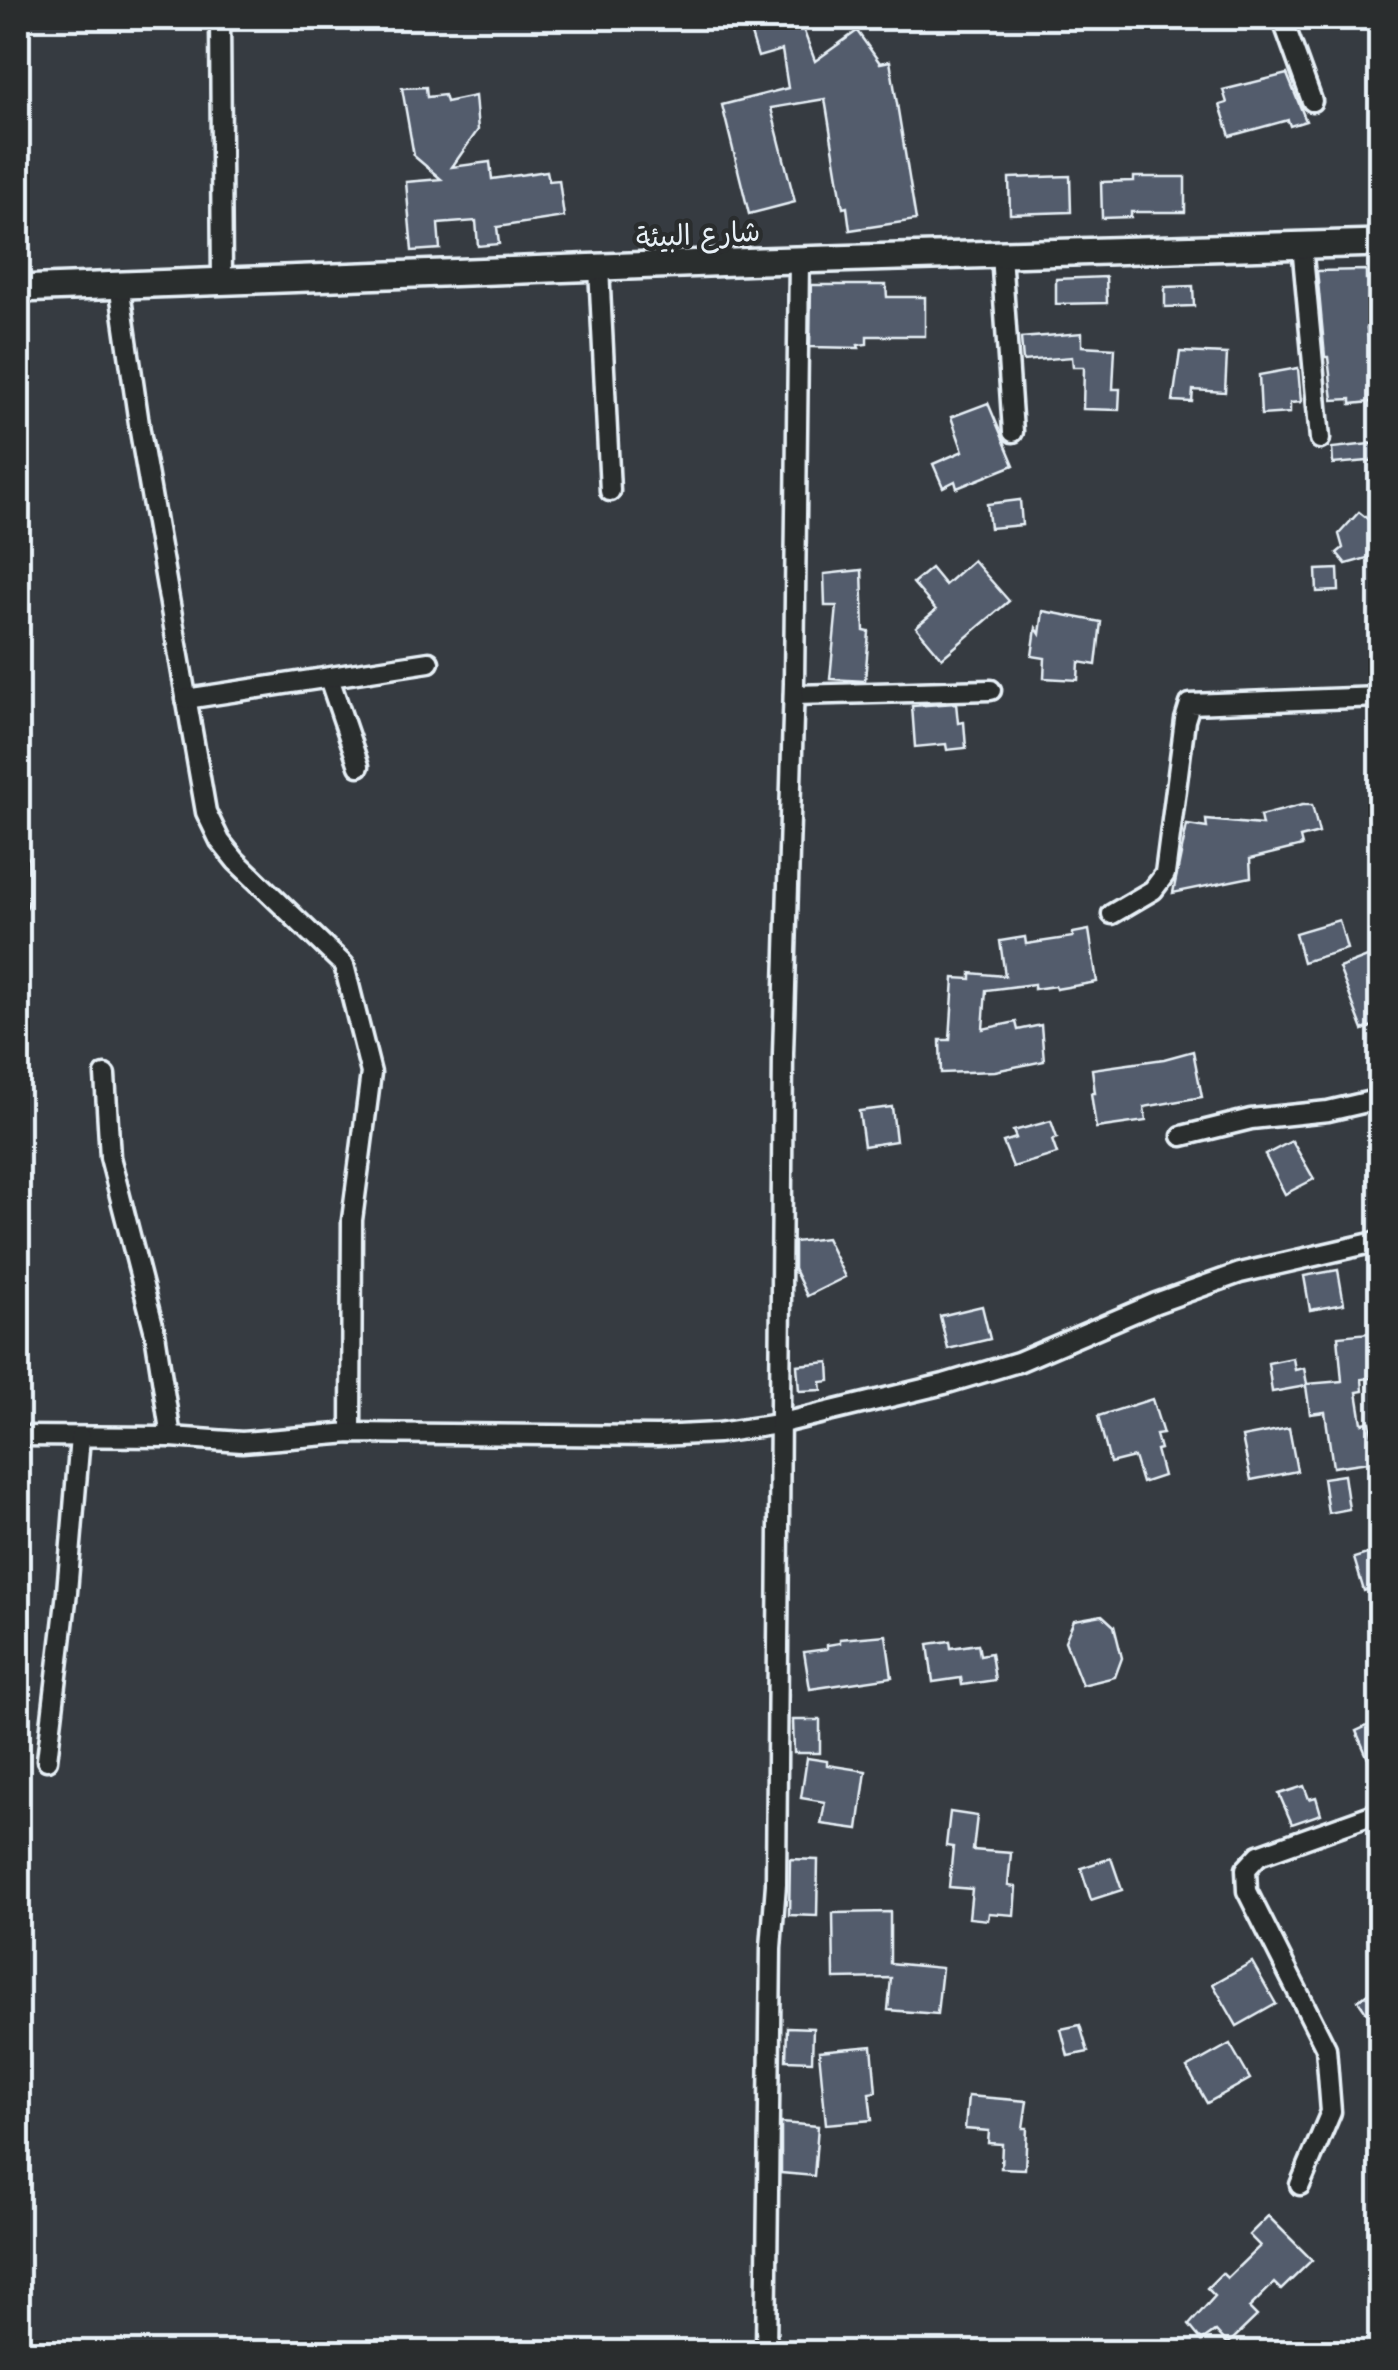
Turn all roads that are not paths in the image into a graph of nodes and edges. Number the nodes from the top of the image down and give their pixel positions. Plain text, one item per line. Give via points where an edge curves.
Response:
1 (220, 18) edge
2 (1282, 18) edge
3 (1312, 101) dead end
4 (1380, 242) edge
5 (1302, 245) junction
6 (1001, 254) junction
7 (799, 260) junction
8 (599, 268) junction
9 (222, 280) junction
10 (119, 284) junction
11 (18, 289) edge
12 (1013, 432) dead end
13 (1320, 439) dead end
14 (610, 491) dead end
15 (429, 662) dead end
16 (329, 678) junction
17 (990, 690) dead end
18 (794, 695) junction
19 (1380, 697) edge
20 (186, 699) junction
21 (359, 766) dead end
22 (18, 863) edge
23 (18, 900) edge
24 (1112, 914) dead end
25 (105, 1075) dead end
26 (1380, 1099) edge
27 (1182, 1136) dead end
28 (1380, 1241) edge
29 (778, 1424) junction
30 (351, 1433) junction
31 (18, 1436) edge
32 (80, 1437) junction
33 (172, 1438) junction
34 (47, 1760) dead end
35 (1380, 1812) edge
36 (1300, 2185) dead end
37 (766, 2352) edge

1 - 9 street
2 - 3 street
4 - 5 street, شارع البيئة
5 - 6 street, شارع البيئة
5 - 13 street
6 - 7 street, شارع البيئة
6 - 12 street
7 - 8 street, شارع البيئة
7 - 18 street
8 - 9 street, شارع البيئة
8 - 14 street
9 - 10 street, شارع البيئة
10 - 11 street, شارع البيئة
10 - 20 street
15 - 16 street
16 - 20 street
16 - 21 street
17 - 18 street
18 - 29 street
19 - 24 street via 1190,704 1165,874 1153,890
20 - 30 street via 212,828 236,861 344,965 370,1073 352,1220
22 - 23 street
25 - 33 street via 110,1158 155,1333
26 - 27 street
28 - 29 street via 1240,1272 1018,1362
29 - 30 street via 657,1436
29 - 37 street
30 - 33 street via 242,1442
31 - 32 street
32 - 33 street
32 - 34 street
35 - 36 street via 1259,1856 1246,1869 1246,1891 1326,2048 1330,2112

